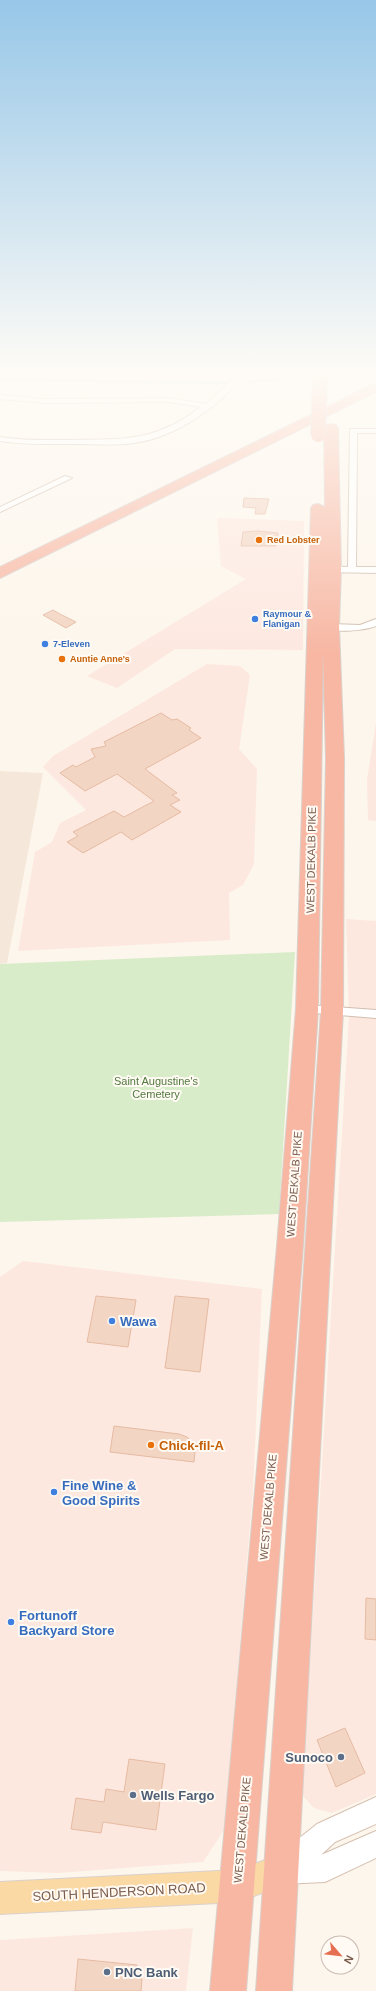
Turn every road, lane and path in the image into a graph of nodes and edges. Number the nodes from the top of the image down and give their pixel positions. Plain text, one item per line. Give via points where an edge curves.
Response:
1 (191, 467) edge
2 (217, 467) edge
3 (228, 467) edge
4 (320, 467) edge
5 (324, 467) edge
6 (353, 467) edge
7 (68, 478) dead end
8 (318, 479) dead end
9 (318, 494) dead end
10 (2, 508) edge
11 (157, 511) dead end
12 (0, 561) edge
13 (325, 569) junction
14 (352, 570) junction
15 (376, 570) edge
16 (0, 573) edge
17 (376, 622) edge
18 (331, 627) junction
19 (307, 1009) junction
20 (332, 1010) junction
21 (376, 1014) edge
22 (290, 1246) junction
23 (284, 1303) junction
24 (315, 1320) junction
25 (308, 1407) junction
26 (376, 1810) edge
27 (376, 1844) edge
28 (282, 1870) junction
29 (238, 1886) junction
30 (0, 1898) edge
31 (228, 1991) edge
32 (274, 1991) edge

1 - 12 highway
2 - 16 highway
3 - 11 highway
4 - 8 highway, WEST DEKALB PIKE
5 - 13 highway, WEST DEKALB PIKE
6 - 14 street
7 - 10 street
9 - 13 highway, WEST DEKALB PIKE
13 - 14 street
13 - 18 highway, WEST DEKALB PIKE
13 - 19 highway, WEST DEKALB PIKE
14 - 15 street
17 - 18 street via 359,628
18 - 20 highway, WEST DEKALB PIKE via 334,758
19 - 20 street
19 - 22 highway, WEST DEKALB PIKE
20 - 21 street
20 - 24 highway, WEST DEKALB PIKE
22 - 23 highway, WEST DEKALB PIKE
22 - 24 highway via 307,1305
23 - 25 highway via 299,1322
23 - 29 highway, WEST DEKALB PIKE
24 - 25 highway, WEST DEKALB PIKE
25 - 28 highway, WEST DEKALB PIKE
26 - 28 main road via 326,1833
27 - 28 main road via 325,1868
28 - 29 main road, SOUTH HENDERSON ROAD
28 - 32 highway, WEST DEKALB PIKE
29 - 30 main road, SOUTH HENDERSON ROAD
29 - 31 highway, WEST DEKALB PIKE

